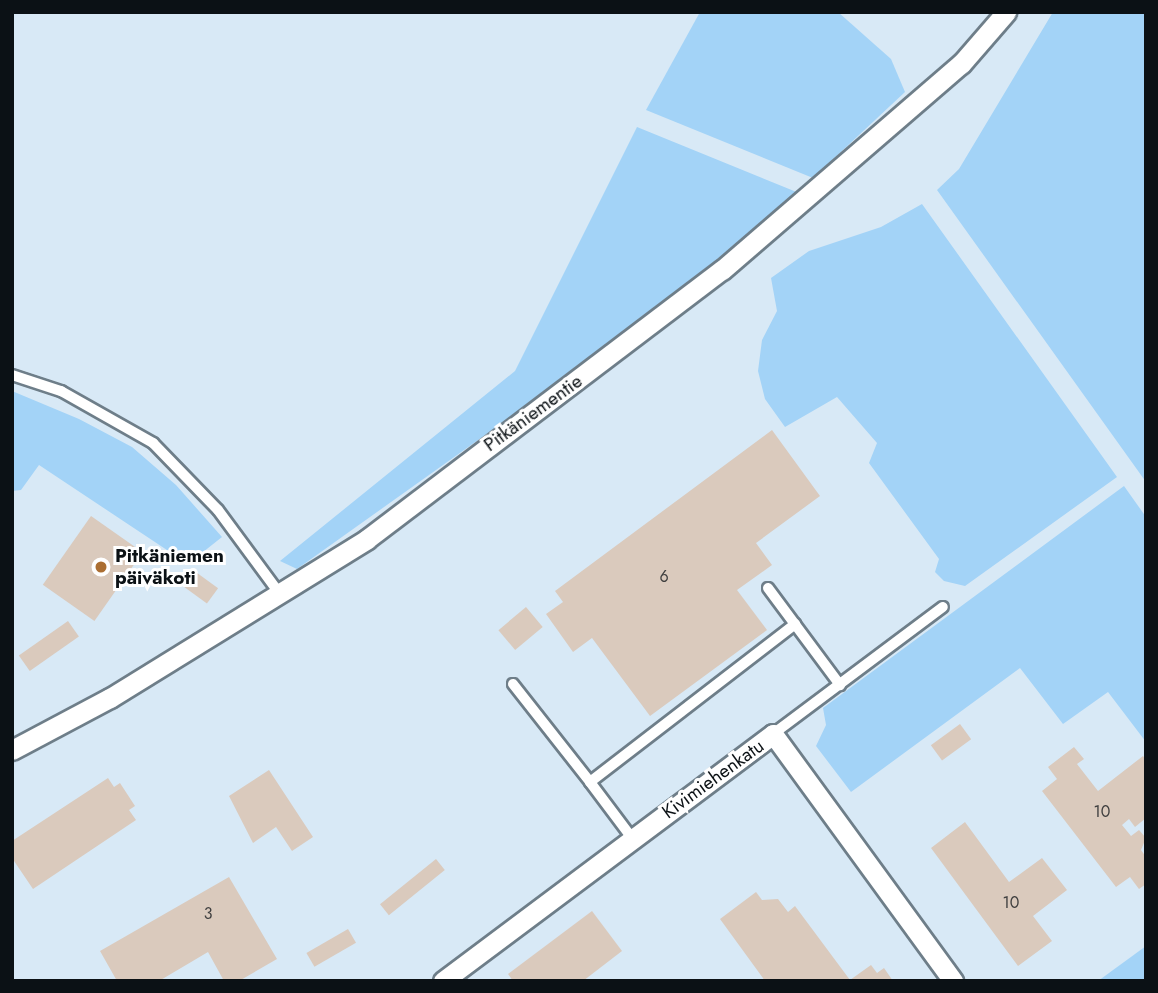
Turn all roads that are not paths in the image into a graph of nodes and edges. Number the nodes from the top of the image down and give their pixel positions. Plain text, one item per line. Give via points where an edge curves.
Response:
1 (1006, 12) edge
2 (12, 375) edge
3 (768, 588) dead end
4 (280, 594) junction
5 (943, 607) dead end
6 (794, 624) junction
7 (513, 684) dead end
8 (839, 685) junction
9 (773, 734) junction
10 (12, 750) edge
11 (590, 782) junction
12 (632, 838) junction
13 (443, 981) edge
14 (953, 981) edge

1 - 4 street, Pitkäniementie via 961,64 722,270 367,539
2 - 4 lane via 61,391 153,443 218,510
3 - 6 lane
4 - 10 street, Pitkäniementie via 78,717
5 - 8 lane
6 - 8 lane
6 - 11 lane
7 - 11 lane
8 - 9 lane
9 - 12 street, Kivimiehenkatu
9 - 14 street, Kivimiehenkatu
11 - 12 lane
12 - 13 street, Kivimiehenkatu

